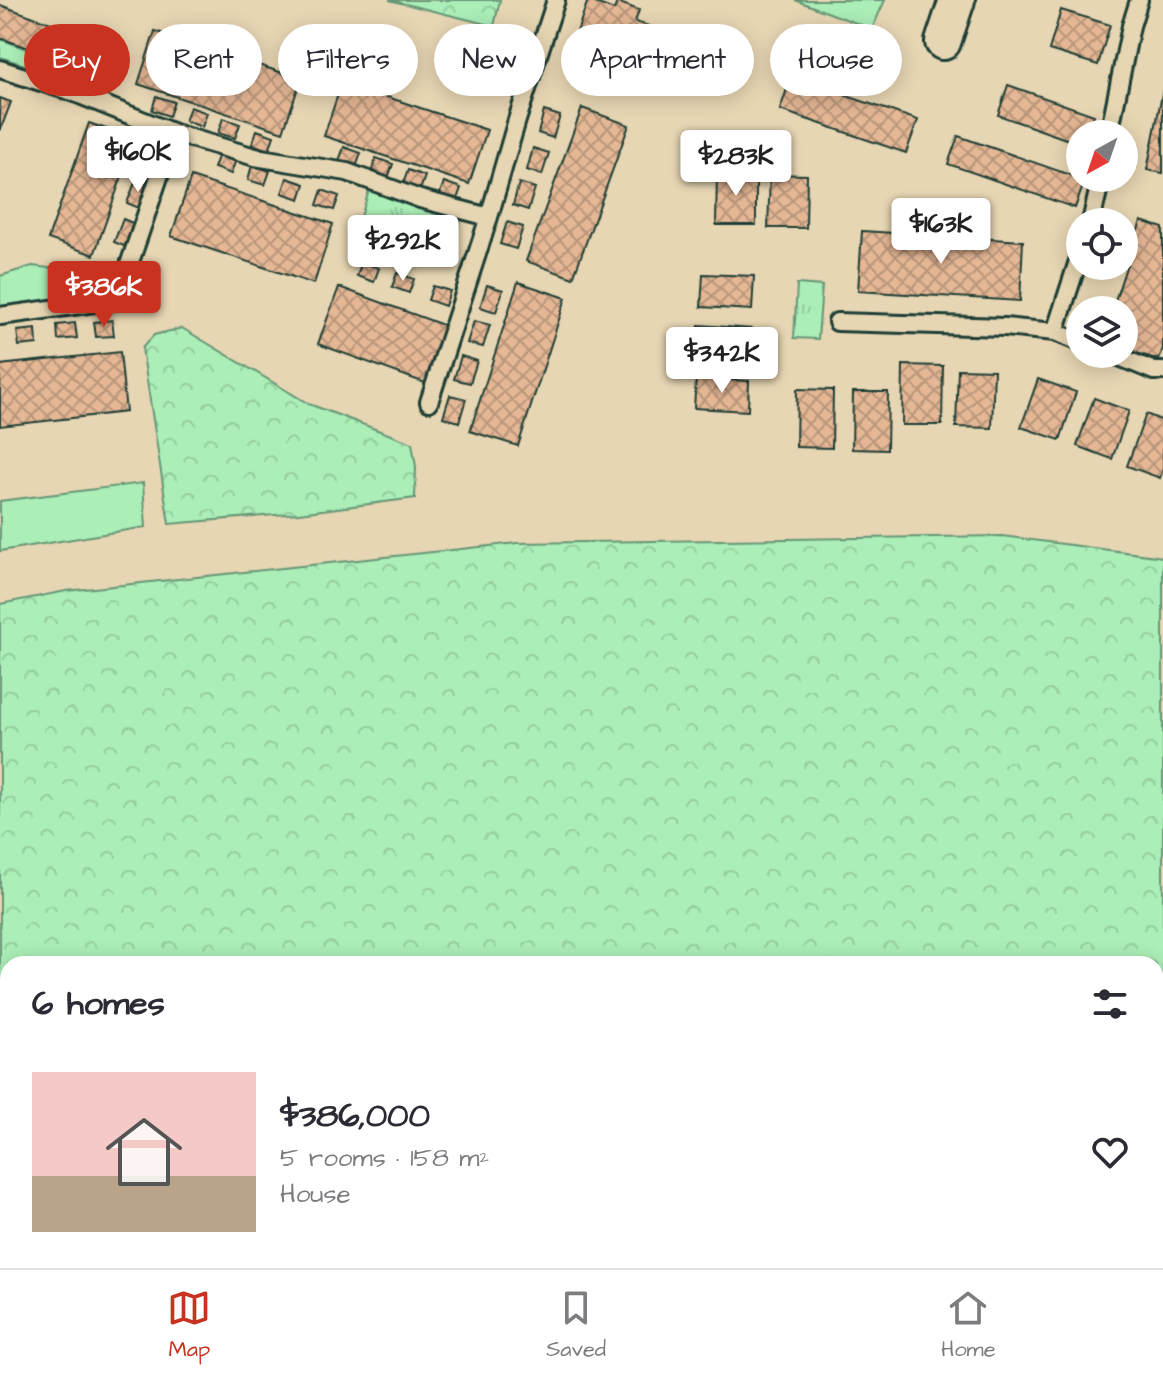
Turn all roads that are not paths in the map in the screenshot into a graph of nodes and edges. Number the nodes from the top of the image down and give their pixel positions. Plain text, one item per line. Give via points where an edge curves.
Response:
1 (957, 0) edge
2 (1139, 0) edge
3 (554, 2) edge
4 (943, 42) dead end
5 (0, 69) edge
6 (1112, 120) edge
7 (174, 133) junction
8 (489, 217) junction
9 (1072, 280) edge
10 (0, 316) edge
11 (837, 322) dead end
12 (1055, 332) junction
13 (1066, 336) edge
14 (1138, 365) edge
15 (1163, 371) edge
16 (429, 402) dead end

1 - 4 street
2 - 6 lane
3 - 8 lane
5 - 7 lane
7 - 8 lane via 255,157 347,172
7 - 10 lane via 117,300
8 - 16 lane
9 - 12 lane
11 - 12 lane
12 - 13 lane
14 - 15 lane

